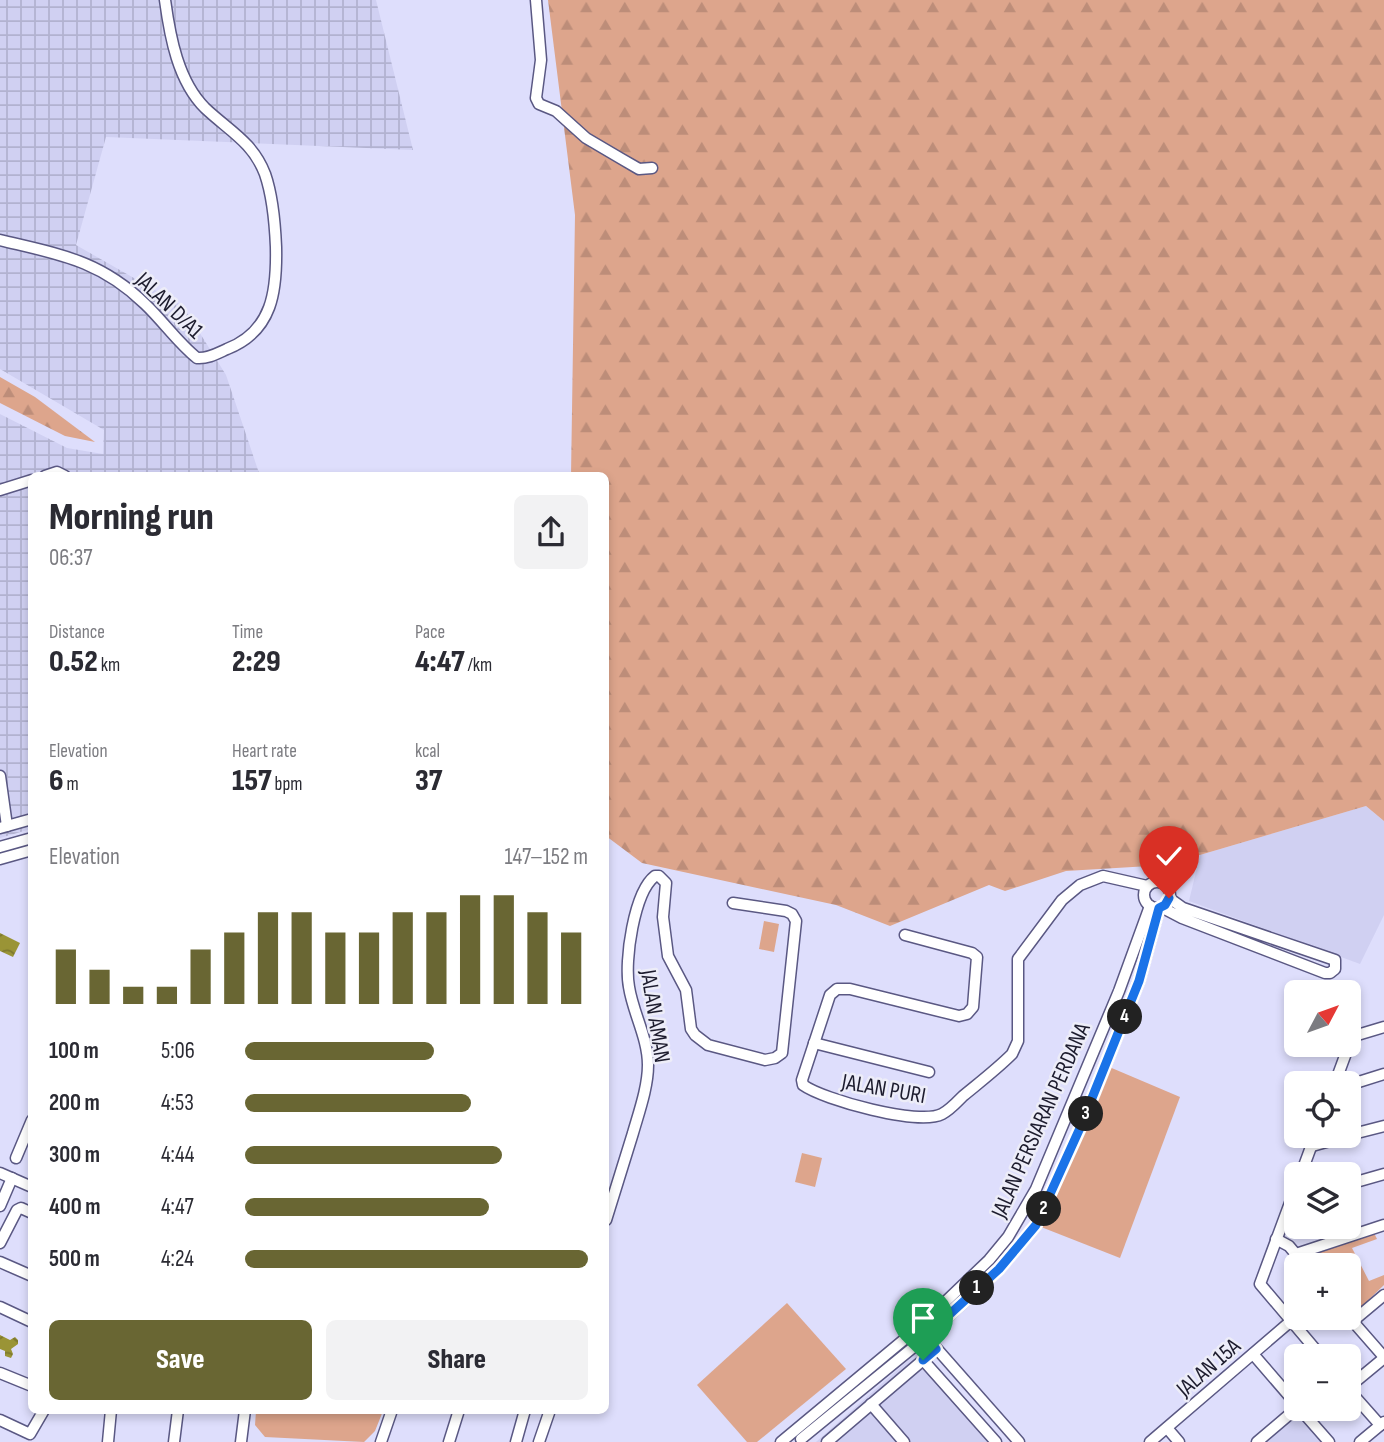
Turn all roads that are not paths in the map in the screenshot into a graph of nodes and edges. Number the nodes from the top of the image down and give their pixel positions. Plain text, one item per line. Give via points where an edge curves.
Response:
1 (165, 0) edge
2 (536, 0) edge
3 (652, 169) dead end
4 (0, 240) edge
5 (28, 481) edge
6 (0, 490) edge
7 (0, 776) edge
8 (28, 820) edge
9 (4, 827) edge
10 (28, 839) edge
11 (0, 847) edge
12 (28, 851) edge
13 (0, 859) edge
14 (1147, 886) junction
15 (1169, 898) junction
16 (733, 903) dead end
17 (1157, 907) junction
18 (905, 935) dead end
19 (1384, 1027) edge
20 (1362, 1034) edge
21 (814, 1043) junction
22 (929, 1072) dead end
23 (1384, 1074) edge
24 (1361, 1081) edge
25 (1384, 1126) edge
26 (28, 1130) edge
27 (1361, 1133) edge
28 (16, 1158) dead end
29 (0, 1173) edge
30 (1384, 1174) edge
31 (12, 1178) junction
32 (1361, 1181) edge
33 (28, 1185) edge
34 (2, 1194) edge
35 (0, 1206) edge
36 (609, 1210) edge
37 (28, 1211) edge
38 (1284, 1222) edge
39 (1384, 1225) edge
40 (1276, 1238) junction
41 (0, 1243) edge
42 (1295, 1253) edge
43 (1299, 1253) edge
44 (0, 1262) edge
45 (28, 1274) edge
46 (1384, 1295) edge
47 (0, 1307) edge
48 (1361, 1312) edge
49 (1284, 1313) edge
50 (28, 1320) edge
51 (1284, 1327) edge
52 (918, 1328) junction
53 (1299, 1330) edge
54 (1360, 1330) edge
55 (926, 1336) junction
56 (1311, 1344) edge
57 (936, 1349) junction
58 (1253, 1354) junction
59 (1384, 1358) edge
60 (923, 1360) junction
61 (0, 1373) edge
62 (1361, 1378) edge
63 (28, 1384) edge
64 (1284, 1391) edge
65 (1361, 1401) edge
66 (871, 1404) junction
67 (42, 1414) edge
68 (111, 1414) edge
69 (178, 1414) edge
70 (244, 1414) edge
71 (391, 1414) edge
72 (458, 1414) edge
73 (524, 1414) edge
74 (549, 1414) edge
75 (1284, 1419) edge
76 (0, 1420) edge
77 (1310, 1421) edge
78 (1382, 1423) edge
79 (1167, 1427) junction
80 (794, 1430) junction
81 (801, 1440) edge
82 (108, 1442) edge
83 (174, 1442) edge
84 (241, 1442) edge
85 (381, 1442) edge
86 (449, 1442) edge
87 (516, 1442) edge
88 (539, 1442) edge
89 (781, 1442) edge
90 (827, 1442) edge
91 (904, 1442) edge
92 (996, 1442) edge
93 (1019, 1442) edge
94 (1150, 1442) edge
95 (1179, 1442) edge
96 (1257, 1442) edge
97 (1329, 1442) edge
98 (1360, 1442) edge

1 - 4 street, JALAN D/A1 via 169,29 190,89 204,107 240,136 264,174 276,229 275,290 266,317 240,344 197,358 131,291 97,269 74,258
2 - 3 street via 539,104 639,169
5 - 6 street
7 - 9 street
8 - 9 street
10 - 11 street
12 - 13 street
14 - 15 street via 1163,884
14 - 17 street via 1144,894
14 - 21 street, JALAN PURI via 1102,876 1080,885 1062,900 1018,959 1018,1041 1012,1054 942,1114 889,1113 833,1100 803,1085
15 - 17 street
15 - 17 street via 1183,908 1335,960 1334,970 1325,973
16 - 36 street, JALAN AMAN via 786,911 796,921 782,1053 765,1060 708,1045 695,1035 686,990 668,956 663,917 666,883 659,876 648,881 638,904 627,963 628,986 648,1065 642,1104
17 - 52 street, JALAN PERSIARAN PERDANA via 1021,1218 989,1260
17 - 55 street, JALAN PERSIARAN PERDANA via 1135,992 1036,1225 999,1269
18 - 21 street via 977,957 973,1007 959,1016 837,989 830,995
19 - 20 street
21 - 22 street
23 - 24 street
25 - 27 street
26 - 28 street
29 - 31 street
30 - 32 street
31 - 33 street
31 - 34 street
34 - 35 street
37 - 41 street via 17,1210
38 - 40 street
39 - 43 street
40 - 42 street
40 - 49 street via 1260,1280
44 - 45 street
46 - 48 street
47 - 50 street
51 - 58 street, JALAN 15A
52 - 55 street
52 - 80 street, JALAN PERSIARAN PERDANA
53 - 56 street
54 - 59 street
55 - 57 street
55 - 81 street, JALAN PERSIARAN PERDANA
57 - 60 street
57 - 93 street
58 - 64 street
58 - 79 street, JALAN 15A
59 - 62 street
60 - 66 street
60 - 92 street
61 - 63 street
65 - 78 street
66 - 90 street
66 - 91 street
67 - 76 street via 30,1434
68 - 82 street
69 - 83 street
70 - 84 street
71 - 85 street
72 - 86 street
73 - 87 street
74 - 88 street
75 - 96 street
77 - 97 street
78 - 98 street
79 - 94 street, JALAN 15A
79 - 95 street
80 - 81 street, JALAN PERSIARAN PERDANA
80 - 89 street, JALAN PERSIARAN PERDANA

